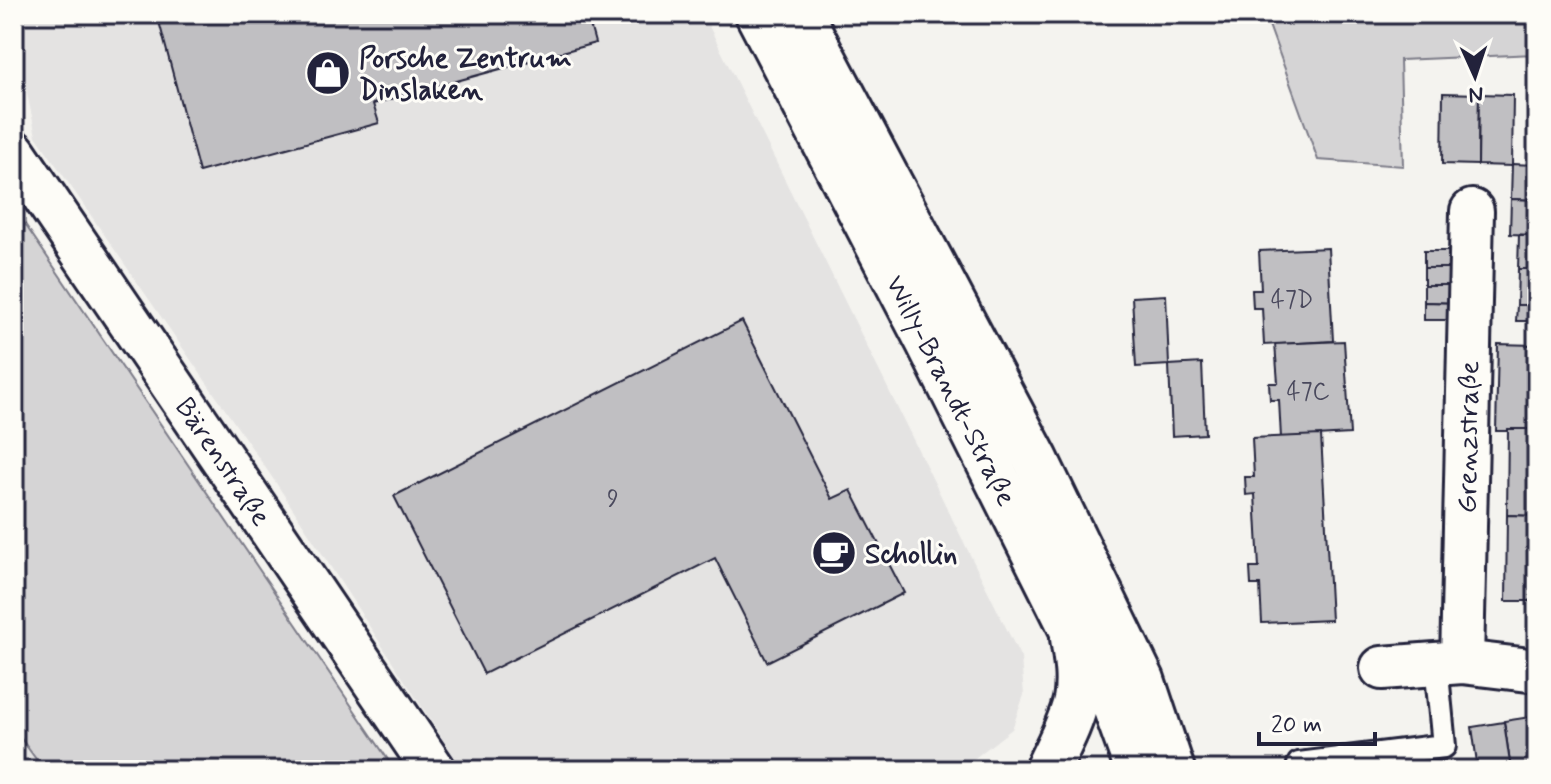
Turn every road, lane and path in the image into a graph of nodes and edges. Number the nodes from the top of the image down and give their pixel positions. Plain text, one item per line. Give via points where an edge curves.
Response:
1 (758, 14) edge
2 (800, 14) edge
3 (14, 152) edge
4 (1472, 211) dead end
5 (1071, 627) junction
6 (1449, 663) junction
7 (1382, 668) dead end
8 (1537, 671) edge
9 (1299, 764) dead end
10 (434, 770) edge
11 (1047, 770) edge
12 (1138, 770) edge
13 (1172, 770) edge

1 - 5 main road, Willy-Brandt-Straße
2 - 13 main road, Willy-Brandt-Straße via 1036,460 1142,680
3 - 10 street, Bärenstraße
4 - 6 street, Grenzstraße
5 - 11 main road via 1078,669 1076,700
5 - 12 main road, Willy-Brandt-Straße via 1112,698
6 - 7 street
6 - 8 street
6 - 9 lane via 1444,746

